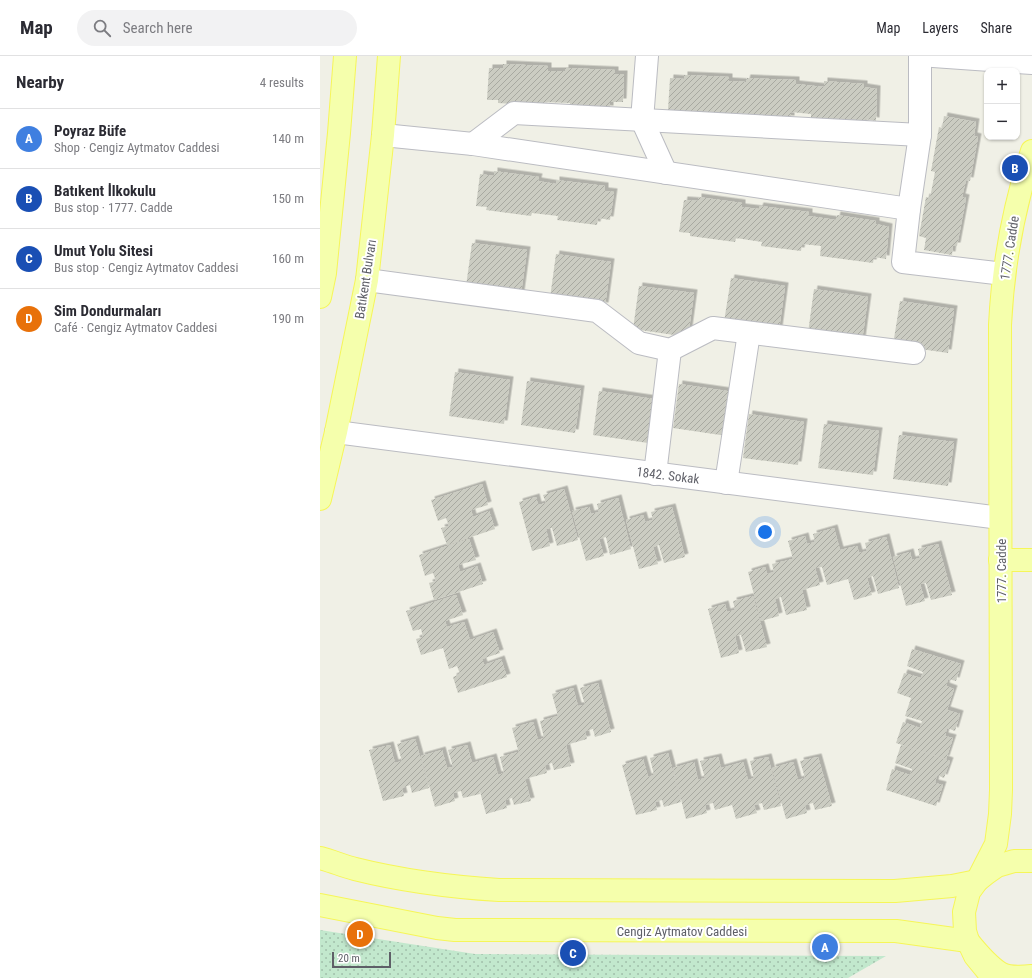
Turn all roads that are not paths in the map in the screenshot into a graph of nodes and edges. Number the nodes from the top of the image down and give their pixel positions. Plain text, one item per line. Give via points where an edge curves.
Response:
1 (345, 56) edge
2 (389, 56) edge
3 (647, 56) edge
4 (920, 56) edge
5 (933, 56) edge
6 (1032, 63) edge
7 (642, 120) junction
8 (383, 135) junction
9 (920, 135) junction
10 (473, 144) junction
11 (1032, 151) edge
12 (666, 173) junction
13 (909, 209) junction
14 (1004, 274) junction
15 (367, 280) junction
16 (320, 297) edge
17 (749, 333) junction
18 (670, 350) junction
19 (914, 353) dead end
20 (336, 432) junction
21 (655, 474) junction
22 (726, 483) junction
23 (320, 499) edge
24 (1000, 518) junction
25 (1000, 560) junction
26 (1032, 560) edge
27 (320, 858) edge
28 (1032, 862) edge
29 (977, 881) junction
30 (320, 905) edge
31 (968, 941) junction
32 (1032, 976) edge
33 (993, 978) edge

1 - 16 main road via 325,274
2 - 8 main road, Batıkent Bulvarı
3 - 7 street
4 - 9 street
5 - 6 street
7 - 9 street
7 - 10 street via 514,113
7 - 12 street
8 - 10 street
8 - 15 main road, Batıkent Bulvarı
9 - 13 street
10 - 12 street
11 - 14 main road, 1777. Cadde via 1014,217
12 - 13 street
13 - 14 street via 903,262
14 - 24 main road, 1777. Cadde via 1000,326
15 - 18 street via 597,311 639,343
15 - 20 main road, Batıkent Bulvarı
17 - 18 street via 713,328
17 - 19 street
17 - 22 street
18 - 21 street
20 - 21 street, 1842. Sokak
20 - 23 main road, Batıkent Bulvarı
21 - 22 street, 1842. Sokak
22 - 24 street, 1842. Sokak
24 - 25 main road, 1777. Cadde
25 - 26 main road
25 - 29 main road, 1777. Cadde via 1000,814 996,844
27 - 29 main road via 354,869 422,883 499,890 895,891
28 - 29 main road via 1014,861 997,866
29 - 31 main road, 1777. Cadde via 969,892 964,912
30 - 31 main road, Cengiz Aytmatov Caddesi via 455,930 896,931
31 - 32 main road via 1001,973 1018,977
31 - 33 main road, 1777. Cadde via 975,956

